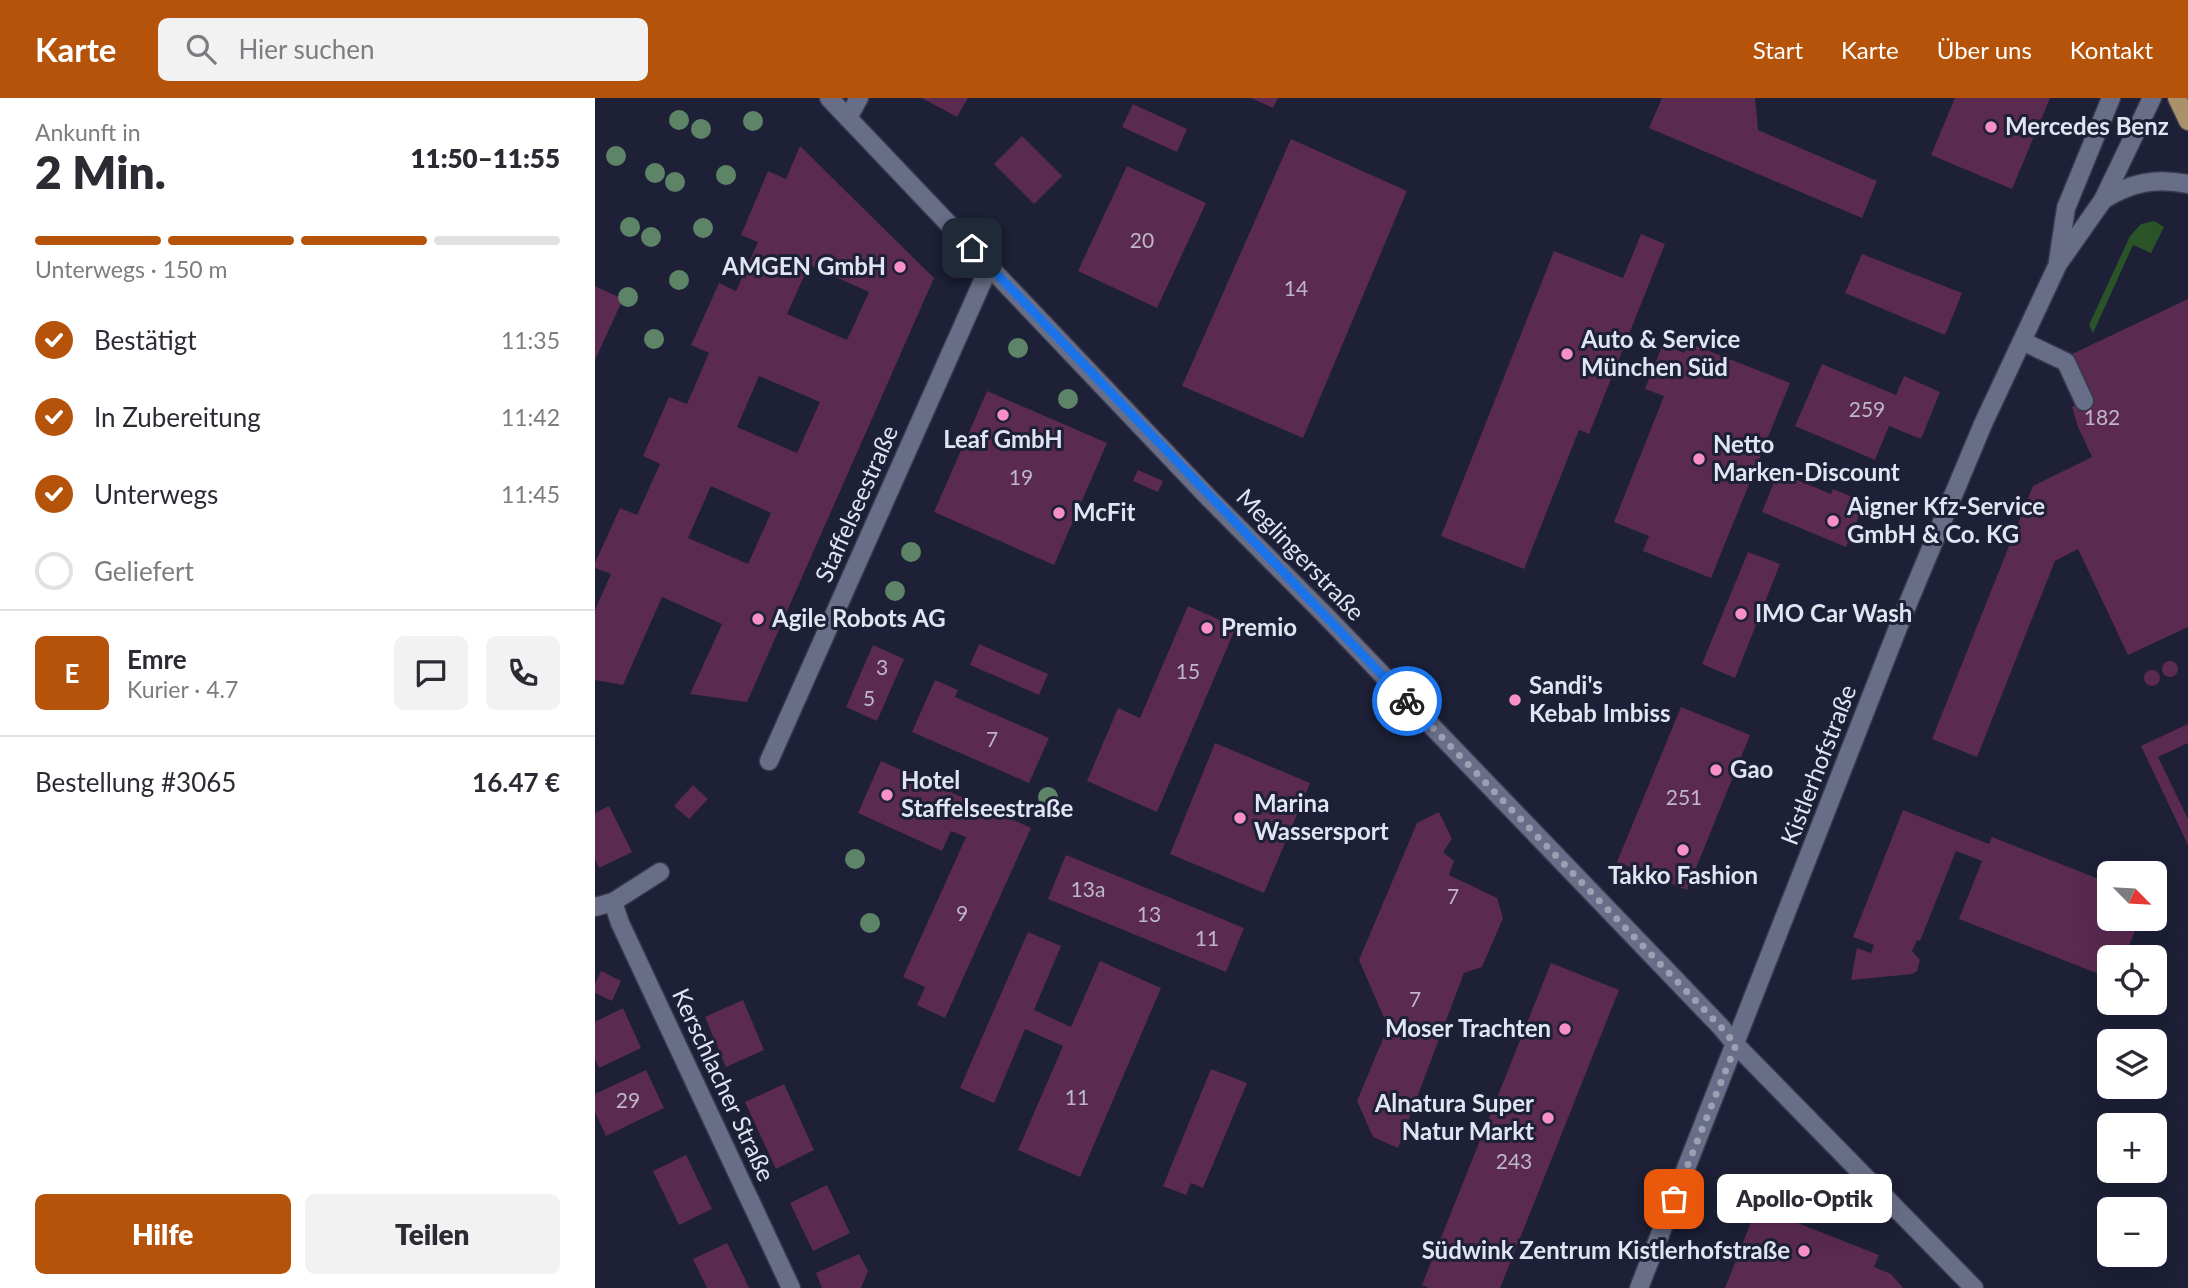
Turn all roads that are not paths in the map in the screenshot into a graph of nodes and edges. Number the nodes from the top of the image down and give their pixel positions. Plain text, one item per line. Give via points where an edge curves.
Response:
1 (829, 98) edge
2 (859, 98) edge
3 (2111, 98) edge
4 (2152, 98) edge
5 (2177, 98) edge
6 (848, 118) junction
7 (2188, 121) edge
8 (2188, 184) edge
9 (2103, 201) junction
10 (2058, 264) junction
11 (989, 267) junction
12 (2022, 341) junction
13 (2084, 401) dead end
14 (768, 761) dead end
15 (660, 872) dead end
16 (613, 902) junction
17 (595, 907) edge
18 (1736, 1045) junction
19 (791, 1288) edge
20 (1639, 1288) edge
21 (1974, 1288) edge

1 - 6 street, Meglingerstraße
2 - 6 street
3 - 10 street, Kistlerhofstraße via 2066,208
4 - 9 street, Kistlerhofstraße
5 - 7 main road
6 - 11 street, Meglingerstraße
8 - 9 street via 2158,180 2129,186
9 - 10 street, Kistlerhofstraße
10 - 12 street, Kistlerhofstraße
11 - 14 street, Staffelseestraße
11 - 18 street, Meglingerstraße
12 - 13 street via 2066,362
12 - 18 street, Kistlerhofstraße via 1909,602
15 - 16 street
16 - 17 street
16 - 19 street, Kerschlacher Straße
18 - 20 street, Kistlerhofstraße
18 - 21 street, Meglingerstraße

